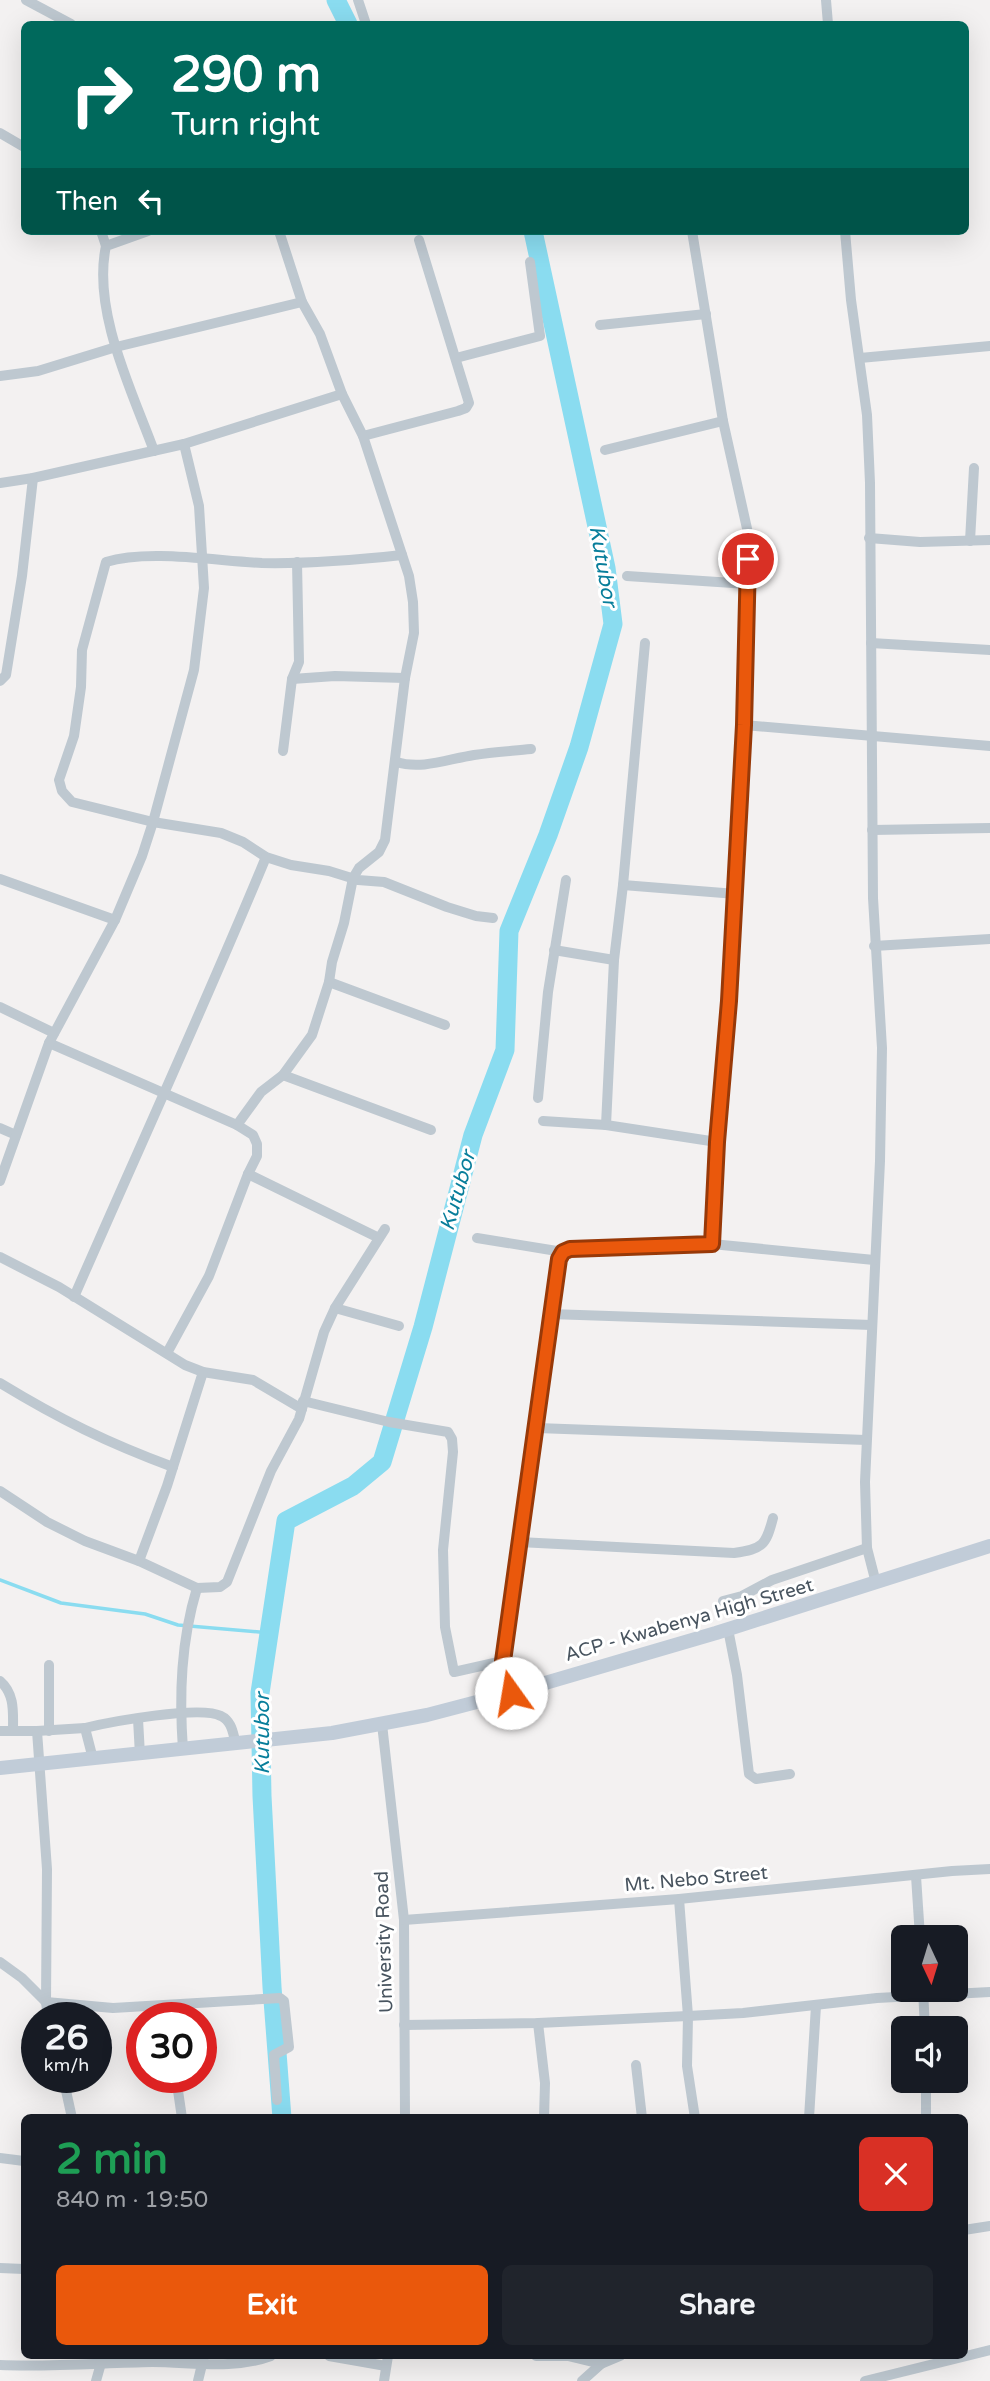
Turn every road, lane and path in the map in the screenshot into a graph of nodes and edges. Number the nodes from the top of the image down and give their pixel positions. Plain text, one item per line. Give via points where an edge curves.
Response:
1 (26, 0) edge
2 (358, 0) edge
3 (826, 0) edge
4 (65, 21) edge
5 (365, 21) edge
6 (828, 21) edge
7 (0, 133) edge
8 (21, 145) edge
9 (102, 235) edge
10 (137, 235) edge
11 (280, 235) edge
12 (693, 235) edge
13 (845, 235) edge
14 (419, 240) dead end
15 (106, 246) junction
16 (530, 262) dead end
17 (302, 302) junction
18 (706, 314) junction
19 (600, 325) dead end
20 (990, 346) edge
21 (117, 347) junction
22 (860, 358) junction
23 (456, 359) junction
24 (0, 376) edge
25 (342, 394) junction
26 (723, 421) junction
27 (363, 436) junction
28 (184, 444) junction
29 (605, 450) dead end
30 (154, 452) junction
31 (974, 468) dead end
32 (33, 478) junction
33 (0, 483) edge
34 (869, 538) junction
35 (990, 540) edge
36 (970, 541) junction
37 (402, 555) junction
38 (201, 560) junction
39 (297, 562) junction
40 (627, 576) dead end
41 (748, 584) junction
42 (645, 643) dead end
43 (871, 643) junction
44 (990, 650) edge
45 (405, 678) junction
46 (292, 679) junction
47 (0, 681) edge
48 (744, 725) junction
49 (872, 735) junction
50 (990, 746) edge
51 (531, 749) dead end
52 (283, 751) dead end
53 (396, 762) junction
54 (153, 822) junction
55 (990, 828) edge
56 (872, 830) junction
57 (266, 857) junction
58 (353, 878) junction
59 (0, 879) edge
60 (566, 880) dead end
61 (623, 885) junction
62 (736, 894) junction
63 (493, 918) dead end
64 (115, 920) junction
65 (990, 939) edge
66 (874, 946) junction
67 (554, 950) junction
68 (614, 960) junction
69 (330, 982) junction
70 (0, 1007) edge
71 (445, 1025) dead end
72 (54, 1032) junction
73 (49, 1044) junction
74 (283, 1075) junction
75 (163, 1093) junction
76 (538, 1098) dead end
77 (543, 1121) dead end
78 (237, 1125) junction
79 (606, 1125) junction
80 (0, 1128) edge
81 (431, 1130) dead end
82 (16, 1135) junction
83 (717, 1142) junction
84 (248, 1174) junction
85 (0, 1181) edge
86 (477, 1238) dead end
87 (712, 1244) junction
88 (563, 1252) junction
89 (0, 1257) edge
90 (874, 1260) junction
91 (74, 1297) junction
92 (335, 1308) junction
93 (550, 1314) junction
94 (872, 1325) junction
95 (399, 1326) dead end
96 (167, 1353) junction
97 (203, 1372) junction
98 (0, 1383) edge
99 (302, 1405) junction
100 (537, 1428) junction
101 (866, 1440) junction
102 (173, 1467) junction
103 (0, 1491) edge
104 (773, 1518) dead end
105 (519, 1542) junction
106 (990, 1546) edge
107 (866, 1548) junction
108 (139, 1561) junction
109 (876, 1583) junction
110 (197, 1588) junction
111 (723, 1601) dead end
112 (728, 1629) junction
113 (503, 1661) junction
114 (48, 1665) dead end
115 (0, 1681) edge
116 (511, 1693) junction
117 (181, 1713) junction
118 (138, 1719) junction
119 (382, 1724) junction
120 (85, 1728) junction
121 (13, 1730) junction
122 (0, 1731) edge
123 (37, 1731) junction
124 (49, 1731) junction
125 (236, 1744) junction
126 (183, 1750) junction
127 (140, 1755) junction
128 (93, 1759) junction
129 (41, 1763) junction
130 (0, 1768) edge
131 (790, 1774) dead end
132 (990, 1869) edge
133 (916, 1876) junction
134 (679, 1899) junction
135 (404, 1920) junction
136 (919, 1925) edge
137 (0, 1962) edge
138 (968, 1992) edge
139 (990, 1992) edge
140 (891, 1996) edge
141 (46, 2002) joint
142 (217, 2002) edge
143 (816, 2006) junction
144 (688, 2017) junction
145 (538, 2023) junction
146 (404, 2025) junction
147 (636, 2065) dead end
148 (67, 2093) edge
149 (178, 2093) edge
150 (926, 2093) edge
151 (276, 2100) dead end
152 (71, 2114) edge
153 (181, 2114) edge
154 (405, 2114) edge
155 (544, 2114) edge
156 (642, 2114) edge
157 (694, 2114) edge
158 (809, 2114) edge
159 (926, 2114) edge
160 (0, 2158) edge
161 (21, 2161) edge
162 (990, 2226) edge
163 (968, 2229) edge
164 (0, 2268) edge
165 (21, 2269) edge
166 (990, 2350) edge
167 (968, 2354) edge
168 (263, 2359) edge
169 (364, 2359) edge
170 (580, 2359) edge
171 (613, 2359) edge
172 (102, 2360) edge
173 (203, 2360) edge
174 (934, 2360) edge
175 (387, 2361) edge
176 (601, 2364) junction
177 (0, 2365) edge
178 (96, 2381) edge
179 (198, 2381) edge
180 (384, 2381) edge
181 (582, 2381) edge
182 (865, 2381) edge

1 - 4 street
2 - 5 street
3 - 6 street
7 - 8 street
9 - 15 street
10 - 15 street
11 - 17 street
12 - 18 street
13 - 22 street
14 - 23 street
15 - 21 street via 103,288
16 - 23 street via 540,336
17 - 21 street
17 - 25 street via 320,334
18 - 19 street
18 - 26 street
20 - 22 street
21 - 24 street via 38,371
21 - 30 street
22 - 34 street via 867,415
23 - 27 street via 469,403 466,408
25 - 27 street
25 - 28 street
26 - 29 street
26 - 41 street via 748,533
27 - 37 street
28 - 30 street
28 - 38 street via 199,506
30 - 32 street
31 - 36 street
32 - 33 street
32 - 47 street via 6,675
34 - 36 street
34 - 43 street
35 - 36 street
37 - 39 street
37 - 45 street via 413,602 414,633
38 - 39 street
38 - 54 street via 203,611 194,670
38 - 54 street via 167,556 106,562 82,650 74,736 59,780 62,791 72,802
39 - 46 street via 299,662
40 - 41 street
41 - 48 street
42 - 61 street
43 - 44 street
43 - 49 street
45 - 46 street
45 - 53 street
46 - 52 street
48 - 49 street
48 - 62 street
49 - 50 street
49 - 56 street
51 - 53 street via 424,764
53 - 58 street via 385,840
54 - 57 street via 221,833
54 - 64 street
55 - 56 street
56 - 66 street
57 - 58 street
57 - 75 street
58 - 63 street via 392,884 447,907
58 - 69 street
59 - 64 street
60 - 67 street
61 - 62 street
61 - 68 street
62 - 83 street
64 - 72 street
65 - 66 street
66 - 90 street via 882,1048
67 - 68 street
67 - 76 street
68 - 79 street
69 - 71 street
69 - 74 street via 312,1035
70 - 72 street
72 - 73 street
73 - 75 street
73 - 82 street
74 - 78 street via 261,1092
74 - 81 street
75 - 78 street
75 - 91 street
77 - 79 street
78 - 84 street via 253,1135 257,1144
79 - 83 street
80 - 82 street
82 - 85 street
83 - 87 street
84 - 92 street via 382,1233
84 - 96 street via 209,1276
86 - 88 street
87 - 88 street
87 - 90 street
88 - 93 street
89 - 91 street
90 - 94 street
91 - 96 street
92 - 95 street
92 - 99 street
93 - 94 street
93 - 100 street
94 - 101 street
96 - 97 street
97 - 99 street via 253,1380
97 - 102 street
98 - 102 street via 94,1436
99 - 110 street via 227,1582 220,1587
99 - 113 street via 448,1432 453,1452 443,1550 445,1627 454,1672
100 - 101 street
100 - 105 street
101 - 107 street
102 - 108 street
103 - 108 street via 47,1522
104 - 105 street via 764,1544 734,1553
105 - 113 street
106 - 109 main road, ACP - Kwabenya High Street
107 - 109 street
107 - 111 street
108 - 110 street
109 - 112 main road, ACP - Kwabenya High Street
110 - 117 street via 186,1632
112 - 116 main road, ACP - Kwabenya High Street
112 - 131 street via 749,1774 756,1779
113 - 116 street
114 - 124 street
115 - 121 street via 12,1699
116 - 119 main road, ACP - Kwabenya High Street
117 - 118 street
117 - 125 street via 219,1714 229,1721
117 - 126 street
118 - 120 street
118 - 127 street
119 - 125 main road, ACP - Kwabenya High Street
119 - 135 street, University Road
120 - 124 street
120 - 128 street
121 - 122 street
121 - 123 street
123 - 124 street
123 - 129 street
125 - 126 main road, ACP - Kwabenya High Street
126 - 127 main road, ACP - Kwabenya High Street
127 - 128 main road, ACP - Kwabenya High Street
128 - 129 main road, ACP - Kwabenya High Street
129 - 130 main road, ACP - Kwabenya High Street
129 - 141 street via 47,1869
132 - 133 street, Mt. Nebo Street
133 - 134 street, Mt. Nebo Street
133 - 136 street
134 - 135 street, Mt. Nebo Street
134 - 144 street
135 - 146 street, University Road
137 - 141 street
138 - 139 street
140 - 143 street
142 - 151 street via 284,2001 289,2047 274,2055
143 - 144 street
143 - 158 street
144 - 145 street
144 - 157 street via 687,2066
145 - 146 street
145 - 155 street
146 - 154 street, University Road
147 - 156 street
148 - 152 street
149 - 153 street
150 - 159 street
160 - 161 street
162 - 163 street
164 - 165 street
166 - 167 street
168 - 173 street via 252,2363
169 - 175 street
170 - 176 street
171 - 176 street
172 - 173 street
172 - 177 street via 40,2367
172 - 178 street
173 - 179 street
174 - 182 street
175 - 180 street
176 - 181 street

